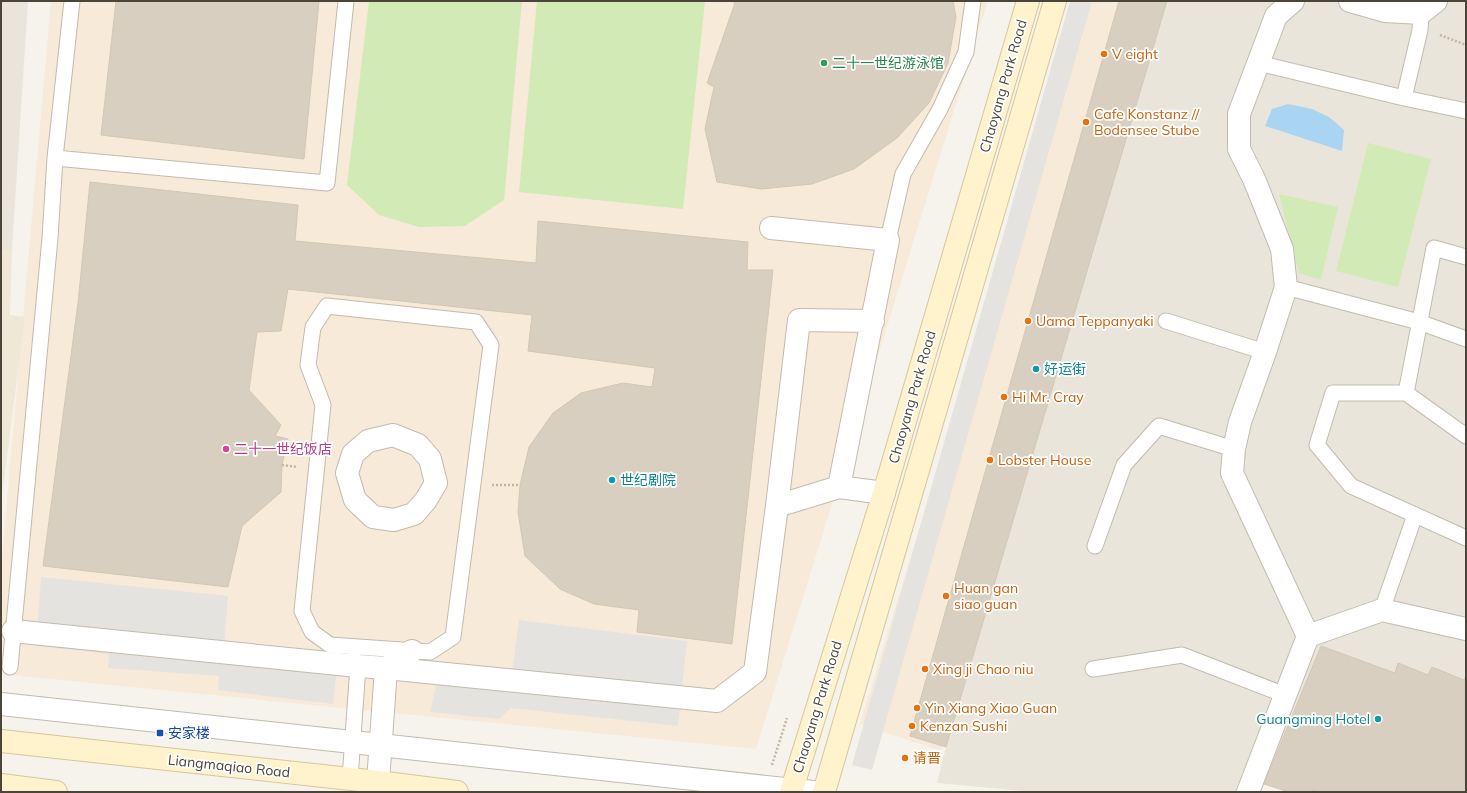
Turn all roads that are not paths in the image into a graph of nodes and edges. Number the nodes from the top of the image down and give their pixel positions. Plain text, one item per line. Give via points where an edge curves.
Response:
1 (72, 1) edge
2 (346, 1) edge
3 (973, 1) edge
4 (1028, 1) edge
5 (1055, 1) edge
6 (1293, 1) edge
7 (1350, 1) edge
8 (1426, 15) edge
9 (1258, 63) junction
10 (1404, 98) junction
11 (1466, 111) edge
12 (55, 158) junction
13 (771, 228) dead end
14 (888, 240) junction
15 (1466, 257) edge
16 (1286, 287) junction
17 (873, 321) junction
18 (1166, 321) dead end
19 (1419, 322) junction
20 (1466, 339) edge
21 (1265, 352) junction
22 (1406, 393) junction
23 (1466, 436) edge
24 (1234, 448) junction
25 (839, 487) junction
26 (884, 493) junction
27 (777, 506) junction
28 (1415, 515) junction
29 (1466, 538) edge
30 (1095, 546) dead end
31 (1382, 610) junction
32 (1466, 629) edge
33 (13, 630) junction
34 (1308, 636) junction
35 (346, 646) junction
36 (412, 651) junction
37 (358, 666) junction
38 (10, 667) dead end
39 (386, 668) junction
40 (1093, 669) dead end
41 (1285, 695) junction
42 (1, 704) edge
43 (1, 741) edge
44 (353, 743) junction
45 (381, 746) junction
46 (350, 779) junction
47 (378, 782) junction
48 (1, 785) edge
49 (791, 791) edge
50 (56, 792) edge
51 (457, 792) edge
52 (813, 792) edge
53 (824, 792) edge
54 (1248, 792) edge

1 - 12 lane
2 - 12 lane via 327,183
3 - 14 lane via 966,52 940,109 903,174
4 - 26 main road, Chaoyang Park Road
5 - 53 main road, Chaoyang Park Road
6 - 9 street via 1276,16
7 - 8 street via 1385,11
8 - 10 lane
9 - 10 lane
9 - 16 street via 1240,114 1239,149 1282,249
10 - 11 lane
12 - 33 lane via 50,238
13 - 14 street
14 - 17 street
15 - 19 lane via 1434,248
16 - 19 lane
16 - 21 street
17 - 25 street
17 - 27 street via 799,320
18 - 21 lane
19 - 20 lane
19 - 22 lane
21 - 24 street via 1240,422
22 - 23 lane
22 - 28 lane via 1333,394 1317,445 1351,486
24 - 30 lane via 1160,426 1124,465
24 - 34 street via 1232,473
25 - 26 street
25 - 27 street
26 - 49 main road, Chaoyang Park Road
27 - 39 street via 755,672 717,701
28 - 29 lane
28 - 31 lane
31 - 32 street
31 - 34 street
33 - 37 street
33 - 38 lane
34 - 41 street
35 - 36 lane
35 - 36 lane via 330,645 312,632 302,611 323,405 308,365 313,327 327,306 476,322 491,345 453,637 430,652
35 - 37 lane
36 - 39 street
37 - 39 street
37 - 44 lane
39 - 45 street
40 - 41 lane via 1182,655
41 - 54 street
42 - 44 street
43 - 46 main road, Liangmaqiao Road
44 - 45 street
44 - 46 lane
45 - 47 street
45 - 49 street
46 - 47 main road, Liangmaqiao Road
47 - 51 main road, Liangmaqiao Road
48 - 50 main road
49 - 52 street

